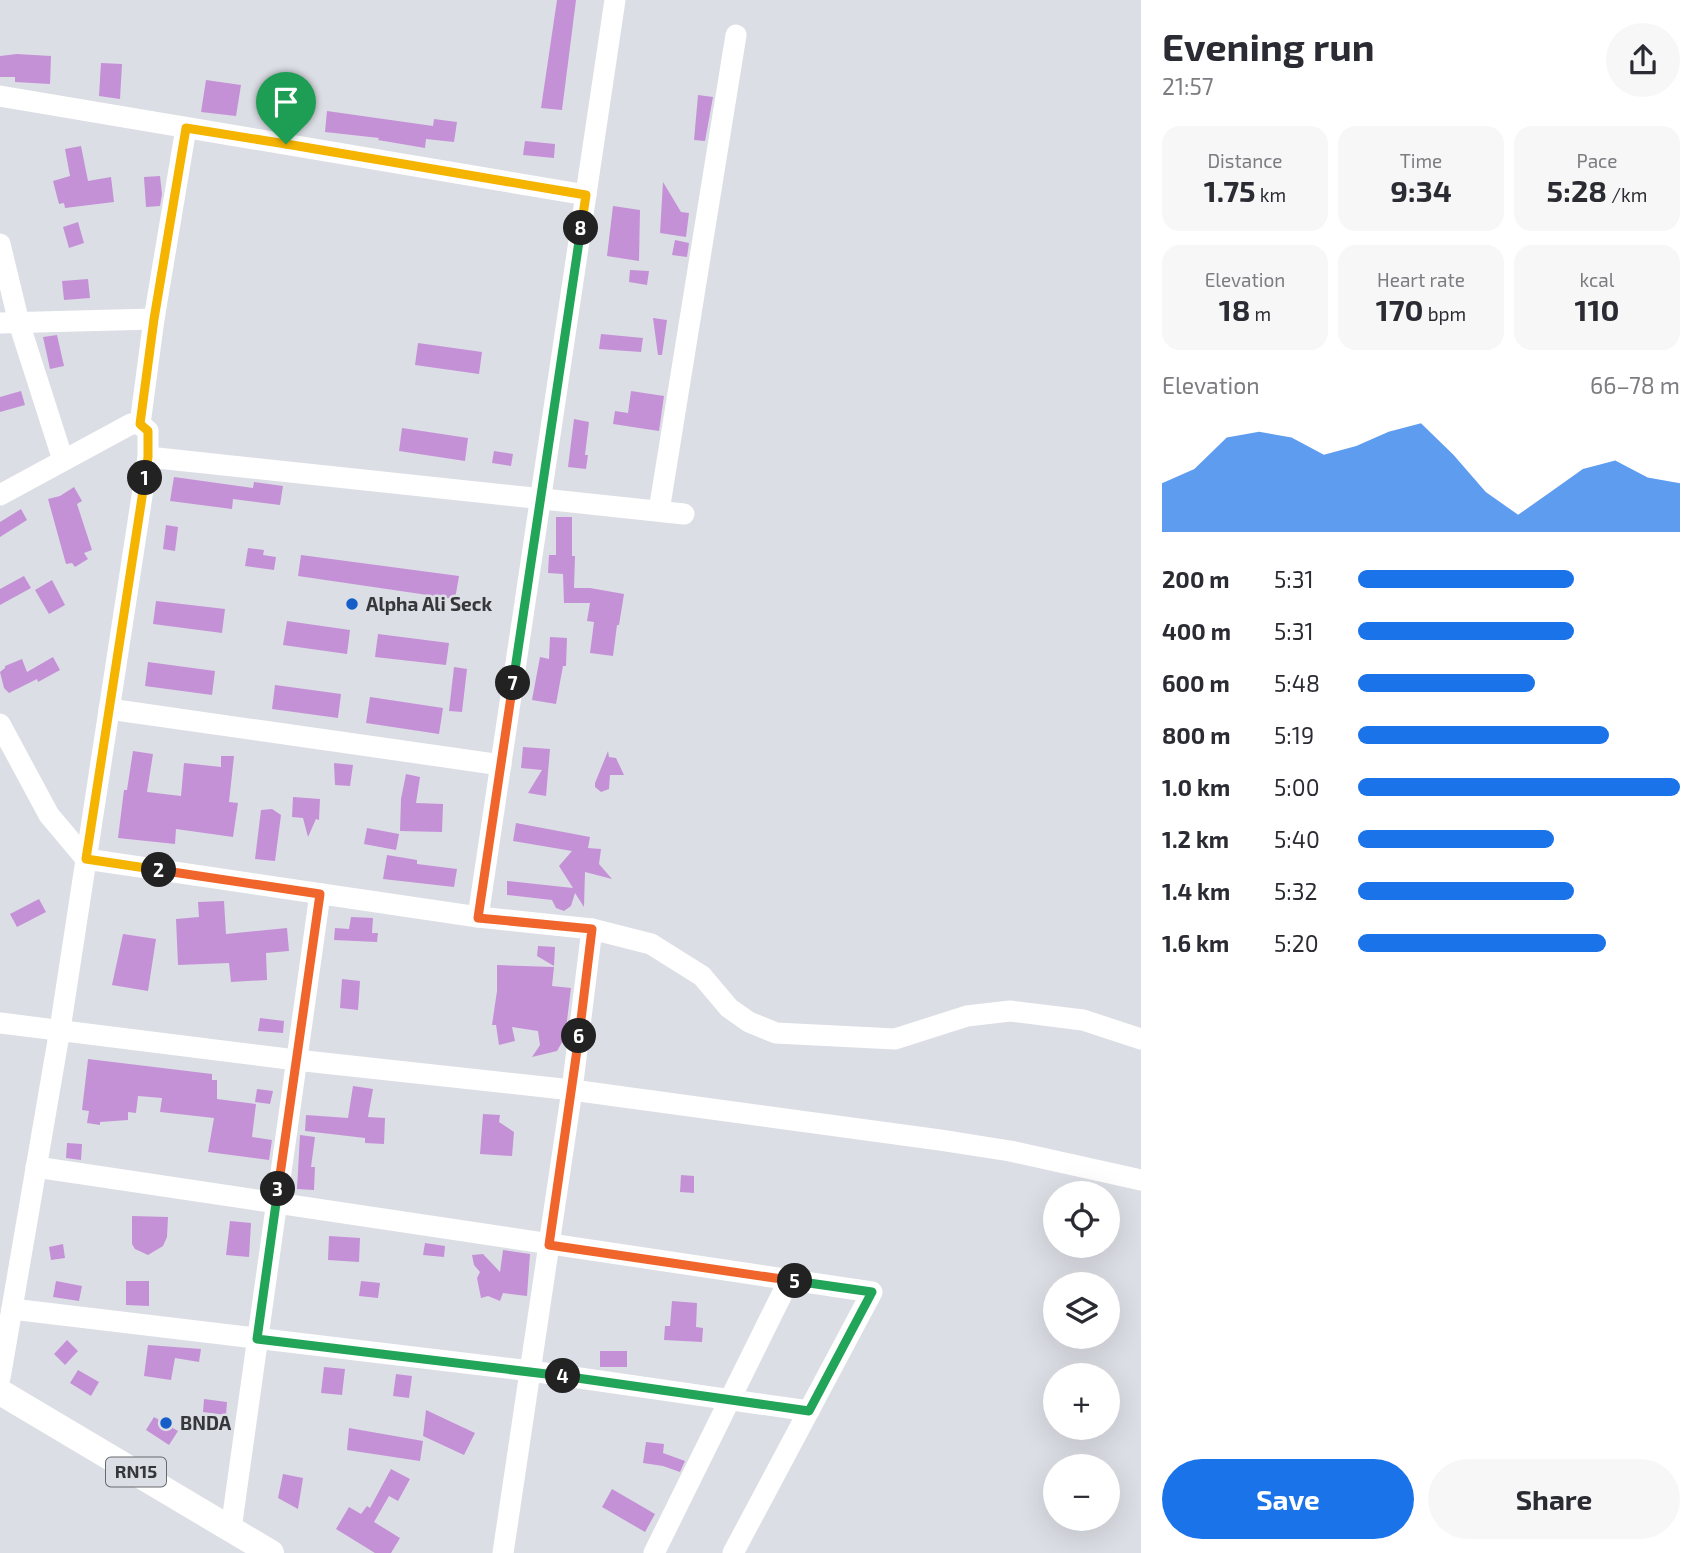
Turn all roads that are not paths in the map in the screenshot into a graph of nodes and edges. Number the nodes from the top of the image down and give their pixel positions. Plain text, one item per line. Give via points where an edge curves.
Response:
1 (615, 0) edge
2 (736, 35) dead end
3 (0, 96) edge
4 (186, 128) junction
5 (586, 195) junction
6 (0, 244) edge
7 (154, 319) junction
8 (9, 323) edge
9 (140, 424) junction
10 (148, 457) junction
11 (63, 460) junction
12 (0, 495) edge
13 (541, 499) junction
14 (659, 511) junction
15 (684, 514) dead end
16 (109, 709) junction
17 (0, 724) edge
18 (501, 765) junction
19 (86, 859) junction
20 (320, 894) junction
21 (478, 918) junction
22 (592, 929) junction
23 (0, 1023) edge
24 (60, 1029) junction
25 (1141, 1039) edge
26 (296, 1060) junction
27 (572, 1090) junction
28 (36, 1167) junction
29 (1141, 1180) edge
30 (276, 1204) junction
31 (549, 1245) junction
32 (789, 1280) junction
33 (12, 1310) junction
34 (257, 1339) junction
35 (531, 1371) junction
36 (0, 1378) edge
37 (0, 1392) edge
38 (729, 1401) junction
39 (809, 1411) junction
40 (230, 1529) junction
41 (509, 1550) edge
42 (271, 1553) edge
43 (654, 1553) edge
44 (733, 1553) edge

1 - 5 street
2 - 14 street
3 - 4 street
4 - 5 street
4 - 7 street
5 - 13 street
6 - 8 street
7 - 8 street
7 - 9 street
8 - 11 street
9 - 10 street via 148,431
9 - 11 street via 131,424
10 - 13 street
10 - 16 street
11 - 12 street
13 - 14 street
13 - 18 street
14 - 15 street
16 - 18 street
16 - 19 street
17 - 19 street via 49,815
18 - 21 street
19 - 20 street
19 - 24 street
20 - 21 street
20 - 26 street
21 - 22 street
22 - 25 street via 651,944 702,976 729,1008 776,1033 895,1039 967,1016 1010,1011 1083,1020
22 - 27 street
23 - 24 street
24 - 26 street
24 - 28 street
26 - 27 street
26 - 30 street
27 - 29 street via 952,1142
27 - 31 street
28 - 30 street
28 - 33 street
30 - 31 street
30 - 34 street
31 - 32 street
31 - 35 street
32 - 38 street
32 - 39 street via 872,1292
33 - 34 street
33 - 36 street
34 - 35 street
34 - 40 street
35 - 38 street
35 - 41 street
37 - 40 main road, RN15
38 - 39 street
38 - 43 street
39 - 44 street
40 - 42 main road, RN15

